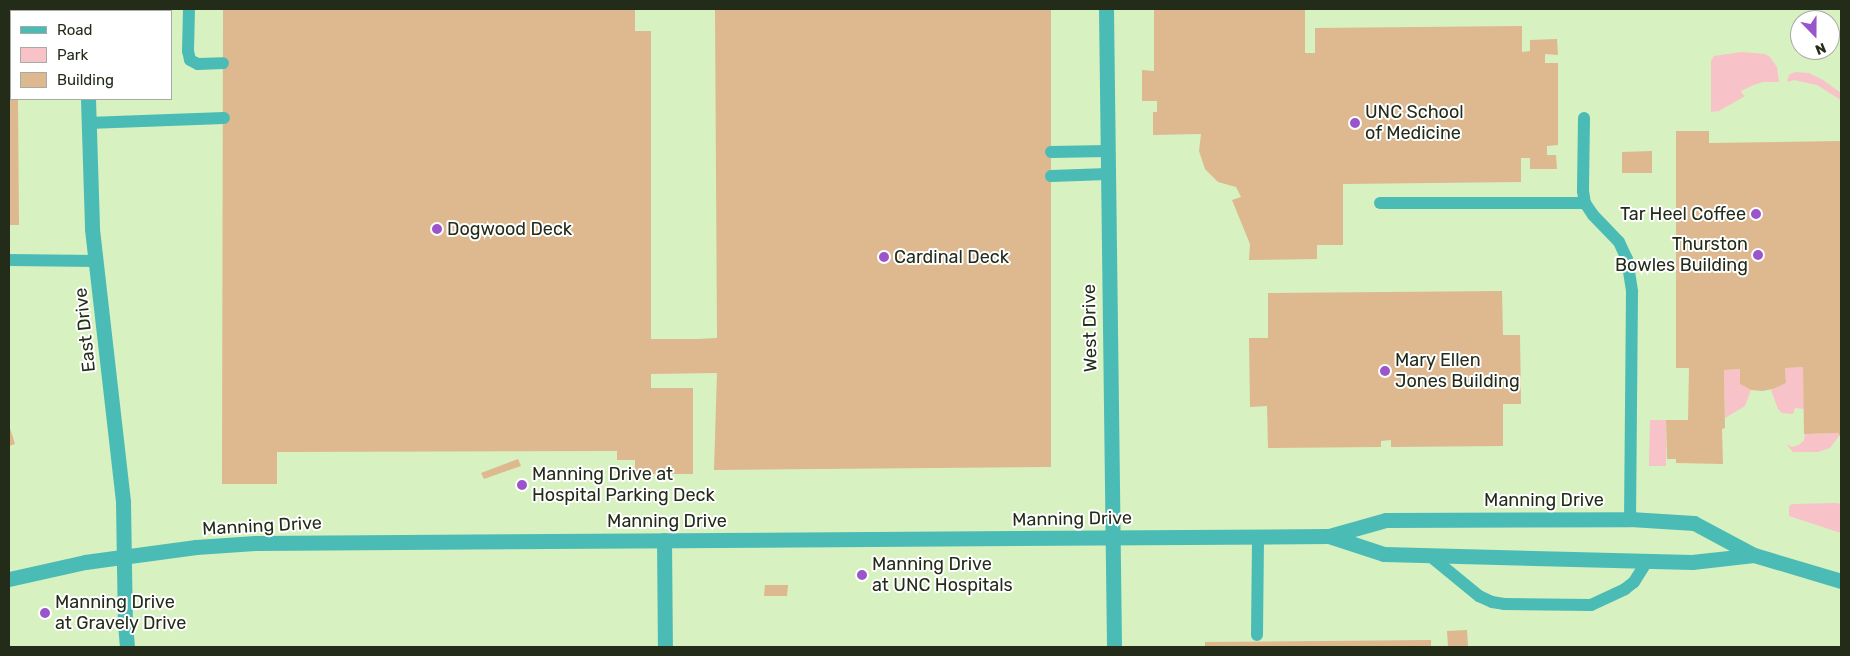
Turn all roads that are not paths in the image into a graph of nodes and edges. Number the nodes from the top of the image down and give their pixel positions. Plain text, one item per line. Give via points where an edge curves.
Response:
1 (188, 9) edge
2 (1106, 9) edge
3 (223, 62) dead end
4 (88, 100) edge
5 (224, 118) dead end
6 (1584, 118) dead end
7 (88, 123) junction
8 (1052, 152) dead end
9 (1107, 152) junction
10 (1107, 174) junction
11 (1051, 176) dead end
12 (1380, 203) dead end
13 (1585, 203) junction
14 (9, 260) edge
15 (96, 261) junction
16 (1630, 518) junction
17 (1258, 536) junction
18 (1329, 536) junction
19 (1112, 537) junction
20 (664, 540) junction
21 (1429, 555) junction
22 (1754, 555) junction
23 (124, 556) junction
24 (1648, 560) junction
25 (9, 579) edge
26 (1841, 581) edge
27 (1257, 635) dead end
28 (128, 647) edge
29 (664, 647) edge
30 (1114, 647) edge

1 - 3 lane via 190,60 198,64
2 - 9 street, West Drive
4 - 7 street, East Drive
5 - 7 lane
6 - 13 lane
7 - 15 street, East Drive
8 - 9 lane
9 - 10 street, West Drive
10 - 11 lane
10 - 19 street, West Drive
12 - 13 lane
13 - 16 lane via 1619,242 1627,259 1632,292
14 - 15 lane
15 - 23 street, East Drive via 123,502
16 - 18 street, Manning Drive via 1386,520
16 - 22 street, Manning Drive via 1694,523
17 - 18 street, Manning Drive
17 - 19 street, Manning Drive
17 - 27 lane
18 - 21 street, Manning Drive via 1384,554
19 - 20 street, Manning Drive
19 - 30 street, West Drive
20 - 23 street, Manning Drive via 255,543
20 - 29 street
21 - 24 street, Manning Drive
21 - 24 lane via 1479,596 1504,604 1591,604 1625,589 1634,582
22 - 24 street, Manning Drive via 1692,562
22 - 26 street, Manning Drive
23 - 25 street, Manning Drive
23 - 28 street, East Drive via 124,624

